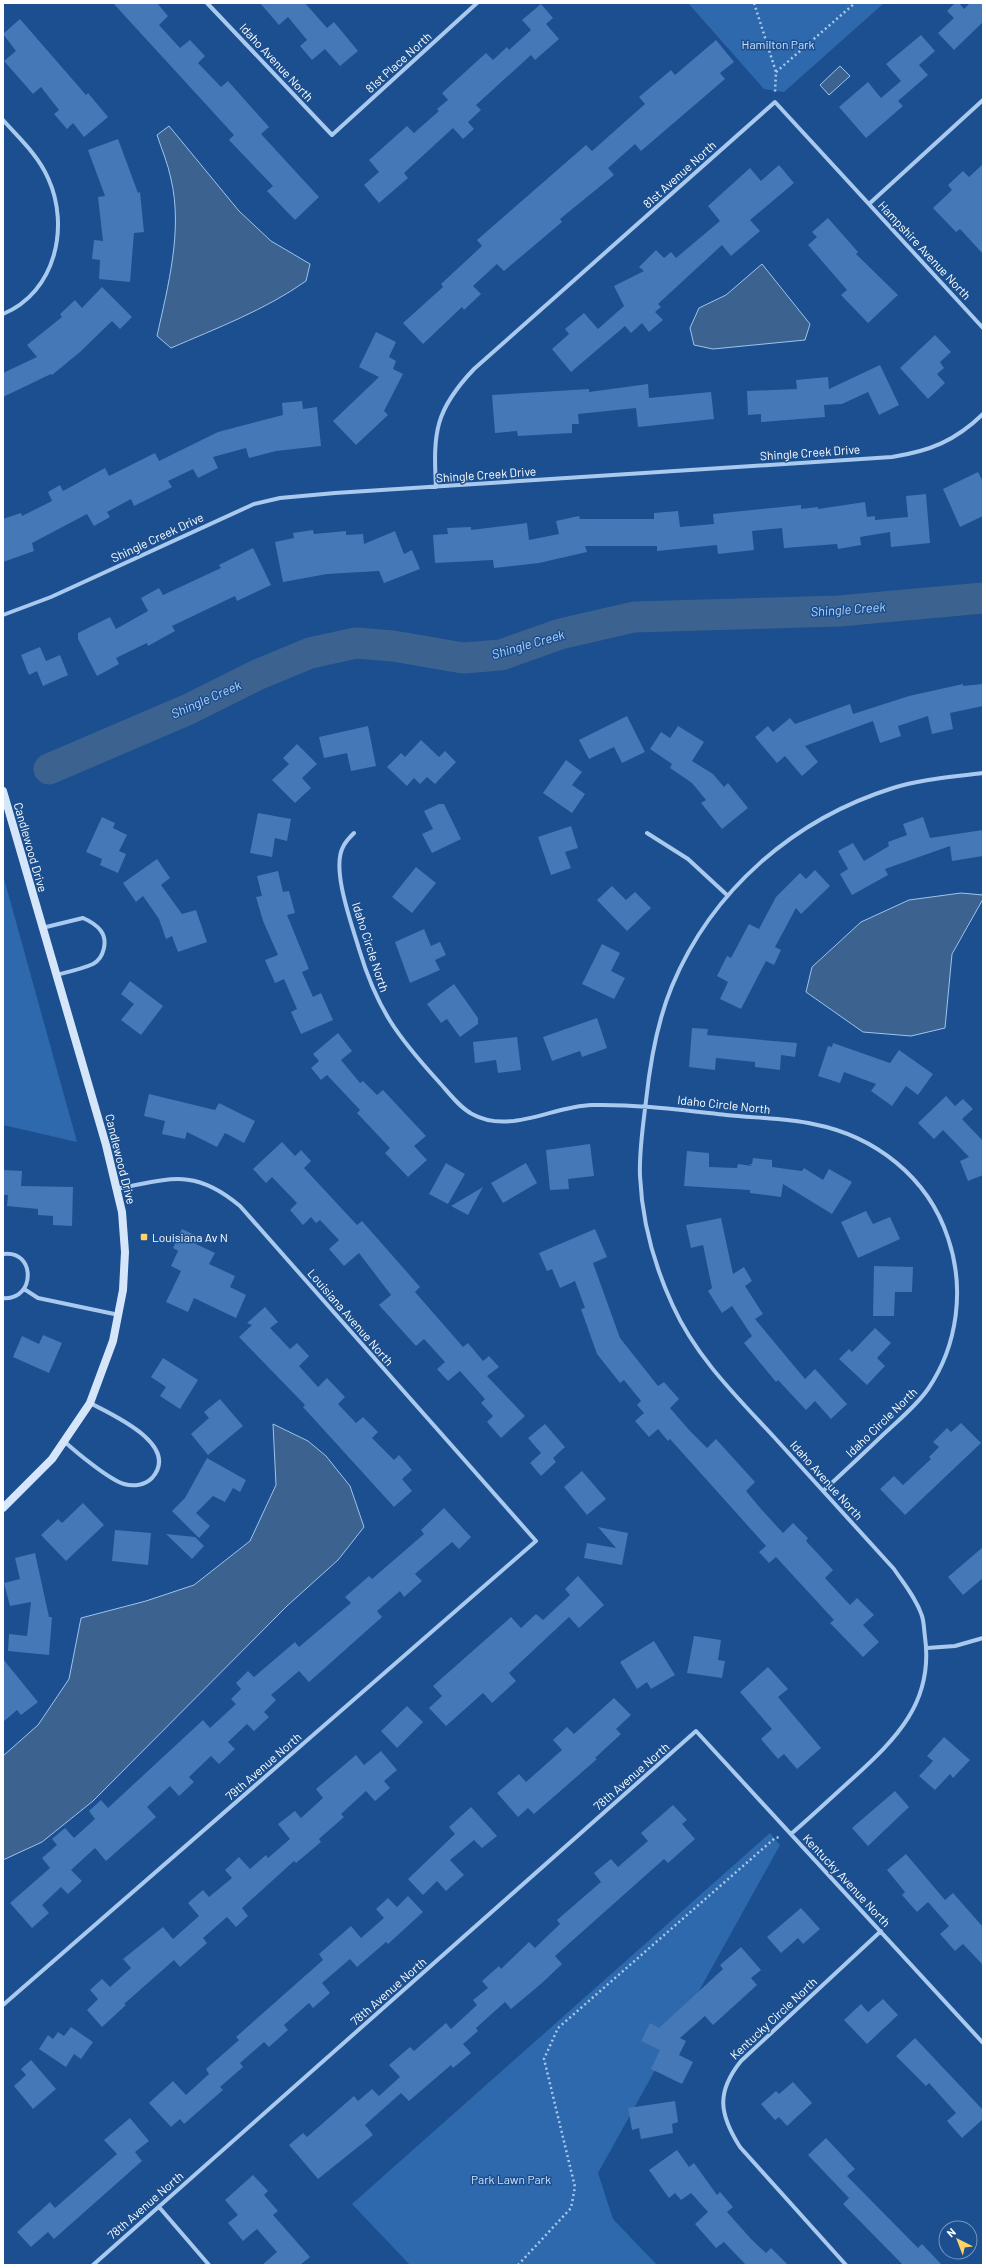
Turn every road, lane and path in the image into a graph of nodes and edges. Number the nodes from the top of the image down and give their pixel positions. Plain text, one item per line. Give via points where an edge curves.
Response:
1 (207, 3) edge
2 (477, 3) edge
3 (754, 3) edge
4 (855, 3) edge
5 (776, 72) junction
6 (983, 100) edge
7 (775, 102) junction
8 (3, 120) edge
9 (332, 135) joint
10 (869, 204) junction
11 (3, 314) edge
12 (983, 328) edge
13 (983, 414) edge
14 (436, 487) junction
15 (3, 615) edge
16 (983, 773) edge
17 (3, 791) edge
18 (354, 833) dead end
19 (647, 833) dead end
20 (727, 895) junction
21 (42, 928) junction
22 (56, 975) junction
23 (645, 1108) junction
24 (116, 1189) junction
25 (3, 1254) edge
26 (24, 1289) junction
27 (3, 1298) edge
28 (119, 1315) junction
29 (90, 1403) junction
30 (65, 1442) junction
31 (823, 1491) junction
32 (3, 1508) edge
33 (536, 1541) joint
34 (983, 1638) edge
35 (927, 1648) junction
36 (696, 1731) joint
37 (791, 1834) junction
38 (881, 1932) junction
39 (3, 2005) edge
40 (983, 2043) edge
41 (159, 2207) junction
42 (93, 2265) edge
43 (209, 2265) edge
44 (518, 2265) edge
45 (846, 2265) edge

1 - 9 street, Idaho Avenue North
2 - 9 street, 81st Place North
3 - 5 path
4 - 5 path
5 - 7 path
6 - 10 street
7 - 10 street
7 - 14 street, 81st Avenue North via 454,389 442,413 435,438
8 - 11 street via 34,154 48,176 57,200 60,226 56,252 45,277 29,296
10 - 12 street, Hampshire Avenue North
13 - 14 street, Shingle Creek Drive via 970,427 946,443 920,453 892,457
14 - 15 street, Shingle Creek Drive via 314,494 254,504 50,597
16 - 20 street, Idaho Avenue North via 894,787 846,806 801,830 760,861
17 - 21 street, Candlewood Drive
18 - 23 street, Idaho Circle North via 341,849 339,870 342,891 366,974 390,1023 456,1101 472,1114 491,1121 511,1122 591,1105
19 - 20 street via 688,859
20 - 23 street, Idaho Avenue North via 695,940 671,987 656,1034
21 - 22 street, Candlewood Drive
21 - 22 street via 83,918 94,923 101,931 105,944 102,954 94,963
22 - 24 street, Candlewood Drive via 106,1145
23 - 31 street, Idaho Avenue North via 640,1176 645,1221 656,1265 674,1308 696,1347 724,1383
23 - 31 street, Idaho Circle North via 812,1124 844,1132 876,1146 904,1168 927,1194 944,1224 954,1257 958,1291 954,1326 944,1358 928,1389 905,1415
24 - 28 street, Candlewood Drive via 122,1212 125,1252
24 - 33 street, Louisiana Avenue North via 177,1177 200,1182 222,1191 240,1206
25 - 26 street via 16,1255 26,1265 28,1280
26 - 27 street via 12,1298
26 - 28 street via 38,1298
28 - 29 street, Candlewood Drive via 113,1341
29 - 30 street, Candlewood Drive
29 - 30 street via 150,1440 158,1452 160,1462 155,1474 147,1483 136,1486 124,1484 85,1459
30 - 32 street, Candlewood Drive via 52,1459
31 - 35 street, Idaho Avenue North via 894,1569 910,1592 922,1616
33 - 39 street, 79th Avenue North
34 - 35 street via 955,1646
35 - 37 street, Idaho Avenue North via 926,1672 918,1700 905,1725 888,1746
36 - 37 street, Kentucky Avenue North
36 - 41 street, 78th Avenue North
37 - 38 street, Kentucky Avenue North
37 - 44 path via 775,1838 558,2028 544,2059 575,2187 571,2208
38 - 40 street, Kentucky Avenue North
38 - 45 street, Kentucky Circle North via 741,2061 729,2075 723,2094 724,2113 729,2131 740,2147
41 - 42 street, 78th Avenue North
41 - 43 street

